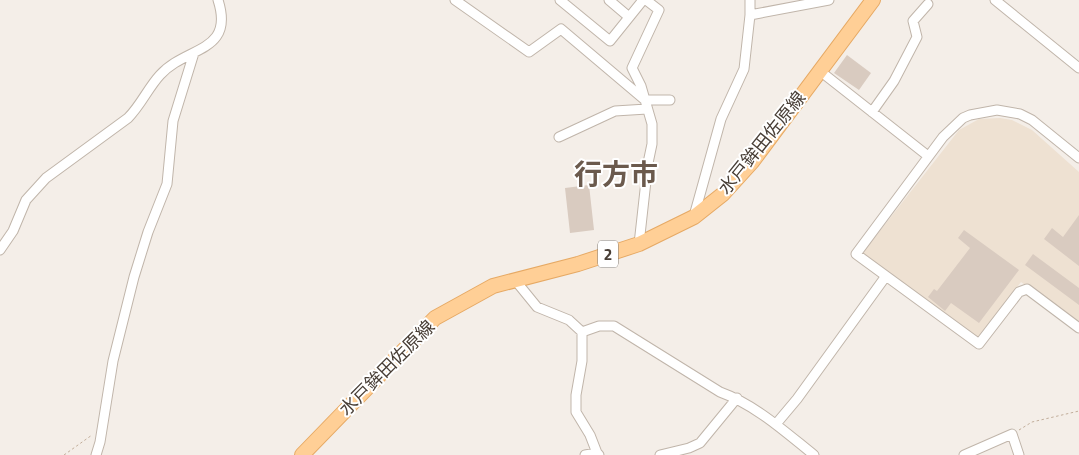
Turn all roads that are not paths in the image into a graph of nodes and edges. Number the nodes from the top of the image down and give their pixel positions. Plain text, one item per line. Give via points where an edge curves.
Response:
1 (218, 0) edge
2 (455, 0) edge
3 (560, 0) edge
4 (609, 0) edge
5 (642, 0) edge
6 (646, 0) edge
7 (750, 0) edge
8 (829, 0) edge
9 (872, 0) edge
10 (996, 0) edge
11 (928, 4) dead end
12 (750, 16) junction
13 (629, 17) junction
14 (194, 53) junction
15 (1079, 68) edge
16 (820, 71) junction
17 (670, 100) dead end
18 (646, 104) junction
19 (872, 112) junction
20 (559, 136) dead end
21 (928, 156) junction
22 (1079, 158) edge
23 (694, 217) junction
24 (639, 244) junction
25 (0, 250) edge
26 (886, 276) junction
27 (515, 280) junction
28 (1079, 328) edge
29 (582, 332) junction
30 (737, 398) junction
31 (776, 424) junction
32 (598, 454) edge
33 (96, 455) edge
34 (302, 455) edge
35 (585, 455) edge
36 (660, 455) edge
37 (814, 455) edge
38 (964, 455) edge
39 (1019, 455) edge

1 - 14 street via 222,30
2 - 18 street via 529,52 561,29
3 - 13 street via 610,41
4 - 13 street
5 - 13 street
6 - 18 street via 659,10 632,68 642,86
7 - 12 street
8 - 12 street
9 - 16 main road, 水戸鉾田佐原線 / 2
10 - 15 street
11 - 19 street via 913,21 917,37 894,81
12 - 23 street via 744,69 710,151
14 - 25 street via 169,66 128,118 46,178 26,200
14 - 33 street via 173,121 168,184 134,277
16 - 19 street
16 - 23 main road, 水戸鉾田佐原線 / 2 via 752,162 724,194
17 - 18 street
18 - 20 street via 614,111
18 - 24 street via 652,124 652,144
19 - 21 street
21 - 22 street via 962,118 997,110 1032,120
21 - 26 street via 856,254
23 - 24 main road, 水戸鉾田佐原線 / 2
24 - 27 main road, 水戸鉾田佐原線 / 2
26 - 28 street via 979,344 1020,292 1027,289
26 - 31 street
27 - 29 street via 537,307 568,320
27 - 34 main road, 水戸鉾田佐原線 / 2 via 493,286 435,318
29 - 30 street via 599,326 614,326 720,392
29 - 32 street via 576,412
30 - 31 street
30 - 36 street via 700,443
31 - 37 street
32 - 35 street
38 - 39 street via 1012,434

